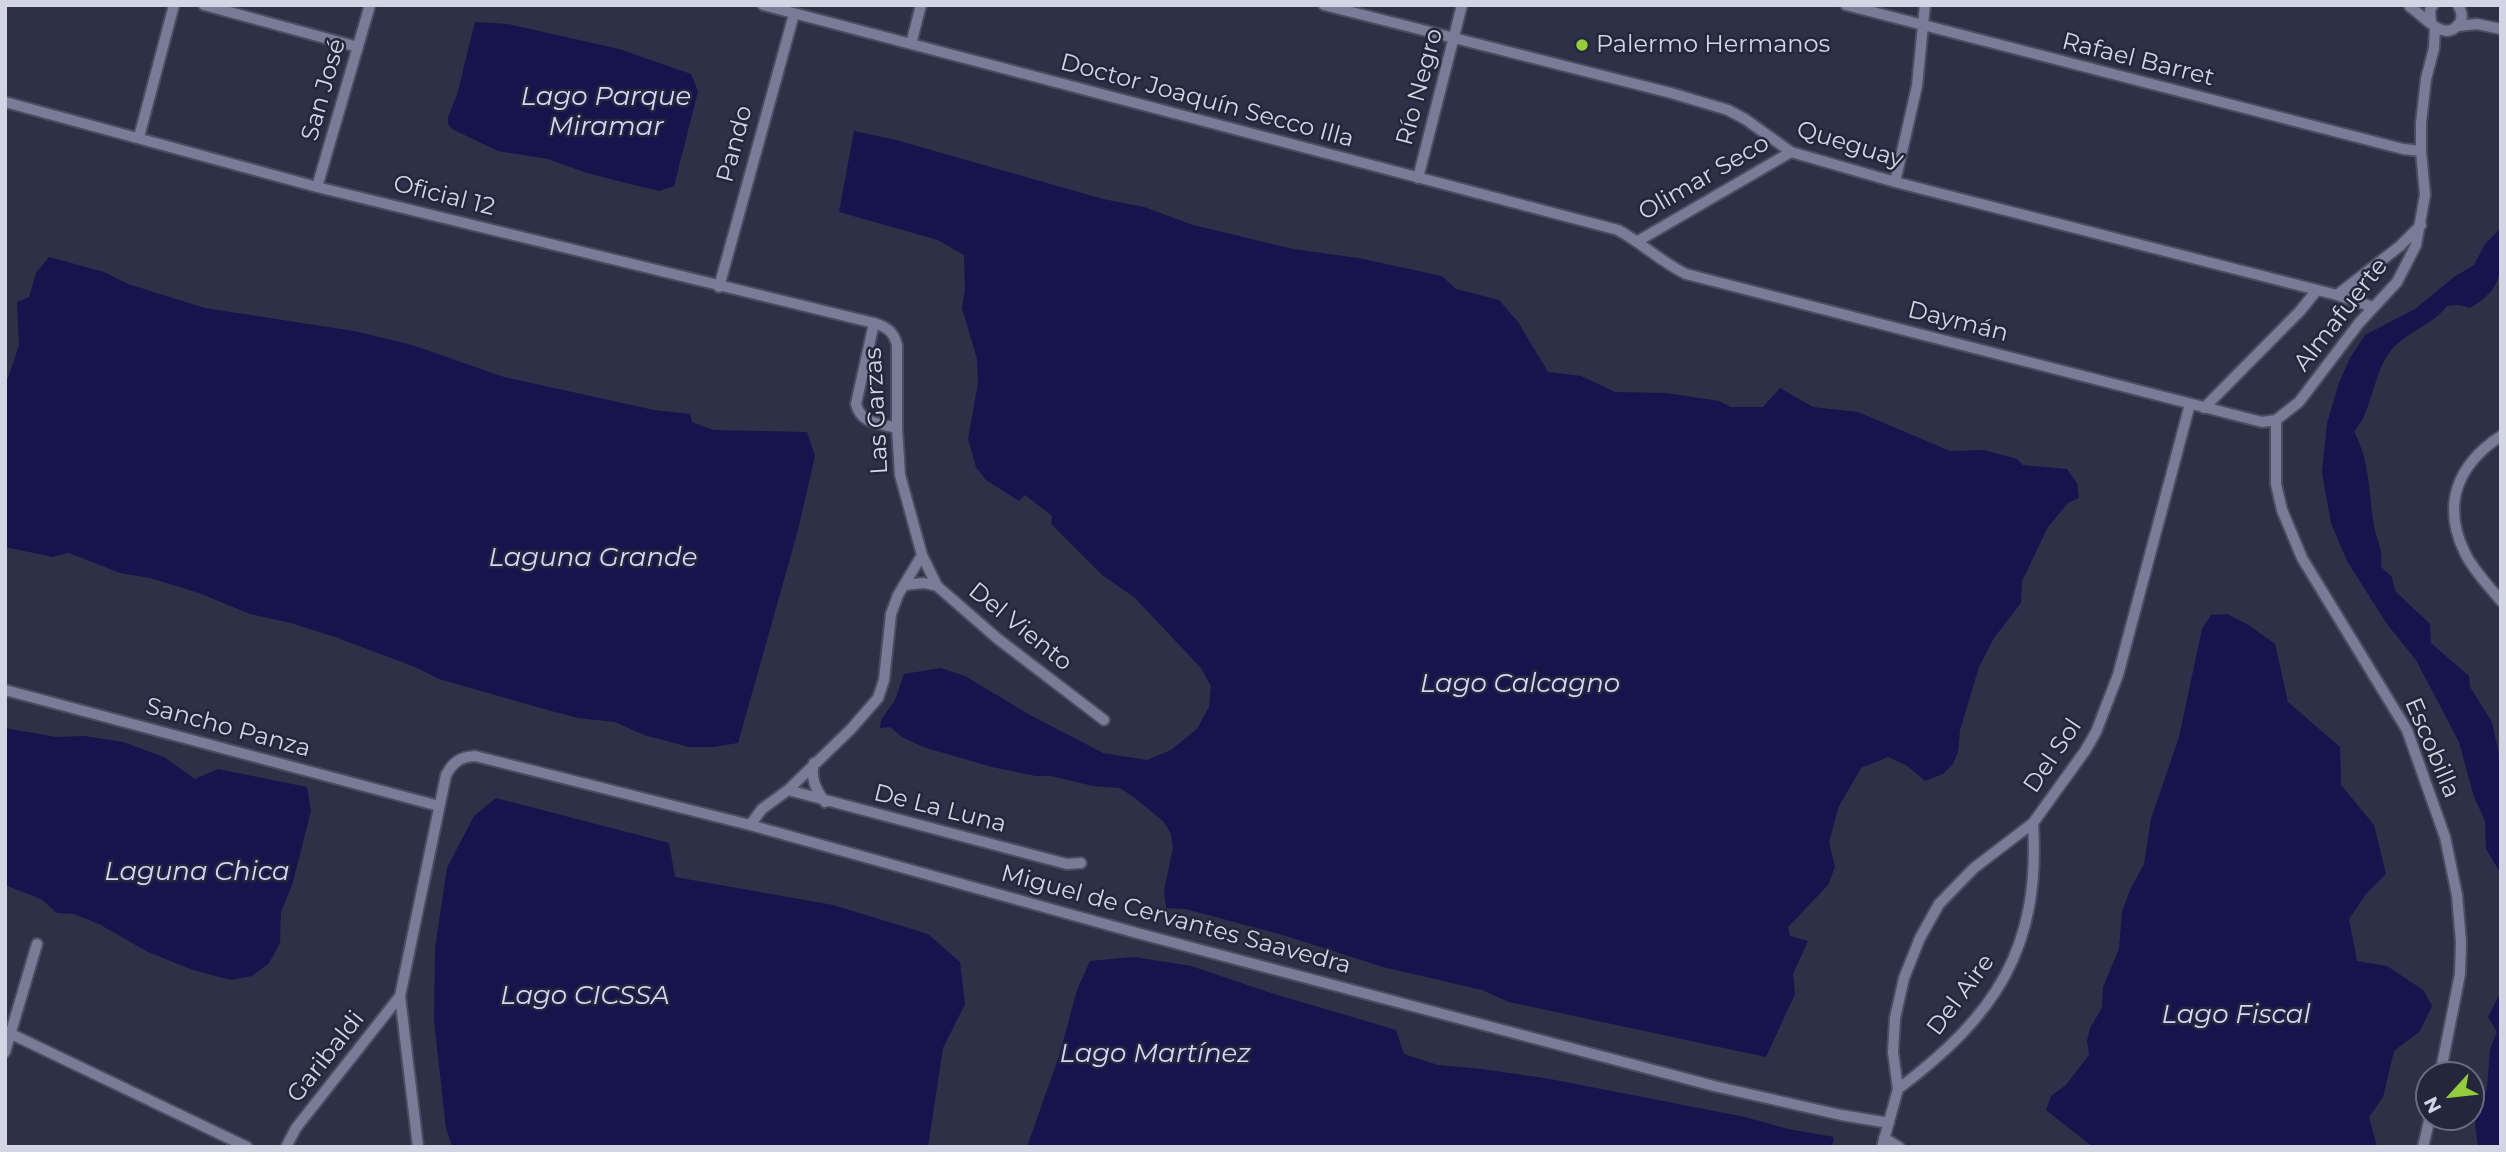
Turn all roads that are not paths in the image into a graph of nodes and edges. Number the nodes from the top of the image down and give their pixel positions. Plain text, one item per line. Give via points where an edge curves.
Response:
1 (174, 5) edge
2 (204, 5) edge
3 (370, 5) edge
4 (763, 5) edge
5 (921, 5) edge
6 (1324, 5) edge
7 (1462, 5) edge
8 (1846, 5) edge
9 (1925, 5) edge
10 (2425, 5) edge
11 (2433, 5) edge
12 (2407, 6) edge
13 (2460, 8) edge
14 (794, 14) junction
15 (2477, 24) junction
16 (2433, 25) junction
17 (1923, 26) junction
18 (2456, 27) junction
19 (2501, 29) edge
20 (1455, 39) junction
21 (911, 44) junction
22 (358, 47) junction
23 (2434, 48) junction
24 (5, 102) edge
25 (139, 137) junction
26 (2421, 151) junction
27 (1791, 152) junction
28 (1418, 178) junction
29 (1895, 182) junction
30 (317, 187) junction
31 (2421, 224) junction
32 (1639, 241) junction
33 (719, 287) junction
34 (2317, 290) junction
35 (2337, 295) junction
36 (2373, 307) junction
37 (874, 323) junction
38 (2190, 404) junction
39 (2204, 408) junction
40 (2276, 420) junction
41 (897, 428) junction
42 (2501, 436) edge
43 (922, 555) junction
44 (904, 585) junction
45 (937, 586) junction
46 (2501, 601) edge
47 (5, 690) edge
48 (1104, 720) dead end
49 (814, 763) junction
50 (788, 790) junction
51 (825, 802) junction
52 (439, 806) junction
53 (2033, 823) junction
54 (750, 825) junction
55 (1082, 863) dead end
56 (37, 944) dead end
57 (400, 996) junction
58 (8, 1032) edge
59 (5, 1052) edge
60 (2443, 1061) edge
61 (1898, 1089) junction
62 (1889, 1123) junction
63 (1883, 1142) edge
64 (247, 1147) edge
65 (286, 1147) edge
66 (418, 1147) edge
67 (1899, 1147) edge

1 - 25 street
2 - 22 street
3 - 22 street, San José
4 - 14 street, Doctor Joaquín Secco Illa
5 - 21 street
6 - 20 street, Queguay
7 - 20 street, Río Negro
8 - 17 street, Rafael Barret
9 - 17 street
10 - 12 street
11 - 16 street, Almafuerte
12 - 16 street
13 - 15 street
13 - 18 street
14 - 21 street, Doctor Joaquín Secco Illa
14 - 33 street, Pando
15 - 18 street
15 - 19 street
16 - 18 street via 2445,31
16 - 23 street, Almafuerte
17 - 26 street, Rafael Barret
17 - 29 street via 1917,86
18 - 23 street
20 - 27 street, Queguay via 1728,110
20 - 28 street, Río Negro
21 - 28 street, Doctor Joaquín Secco Illa
22 - 30 street, San José
23 - 26 street, Almafuerte via 2426,79
24 - 25 street, Oficial 12
25 - 30 street, Oficial 12
26 - 31 street, Almafuerte via 2425,195
27 - 29 street, Queguay
27 - 32 street, Olimar Seco
28 - 32 street, Doctor Joaquín Secco Illa via 1618,230
29 - 34 street, Queguay
30 - 33 street, Oficial 12
31 - 35 street, Almafuerte
31 - 36 street, Almafuerte via 2397,282
32 - 38 street, Daymán via 1668,266 1686,274
33 - 37 street, Oficial 12
34 - 35 street, Queguay
34 - 39 street, Almafuerte
35 - 36 street, Queguay
36 - 40 street, Almafuerte via 2306,395
37 - 41 street, Las Garzas via 891,331 897,345
37 - 41 street via 856,404 866,420
38 - 39 street, Daymán
38 - 53 street, Del Sol via 2112,695 2085,751
39 - 40 street, Daymán via 2249,421
40 - 60 street, Escobilla via 2276,484 2282,510 2308,568 2407,730 2445,837 2461,942 2460,974
41 - 43 street, Las Garzas via 900,475
42 - 46 street via 2482,448 2464,471 2454,497 2454,522 2466,555
43 - 44 street
43 - 45 street, Las Garzas
44 - 45 street, Del Viento
44 - 49 street via 891,614 884,680 877,698
45 - 48 street, Del Viento
47 - 52 street, Sancho Panza
49 - 50 street
49 - 51 street via 814,781
50 - 51 street, De La Luna
50 - 54 street via 762,809
51 - 55 street, De La Luna via 1067,864
52 - 54 street, Miguel de Cervantes Saavedra via 446,775 455,763 475,757
52 - 57 street
53 - 61 street, Del Aire via 2036,862 2032,894 2013,961 1963,1034
53 - 61 street, Del Sol via 1965,877 1939,904 1920,939 1895,1017
54 - 62 street, Miguel de Cervantes Saavedra via 1714,1086
56 - 58 street
57 - 65 street, Garibaldi
57 - 66 street
58 - 59 street
58 - 64 street
61 - 62 street
62 - 63 street
63 - 67 street

